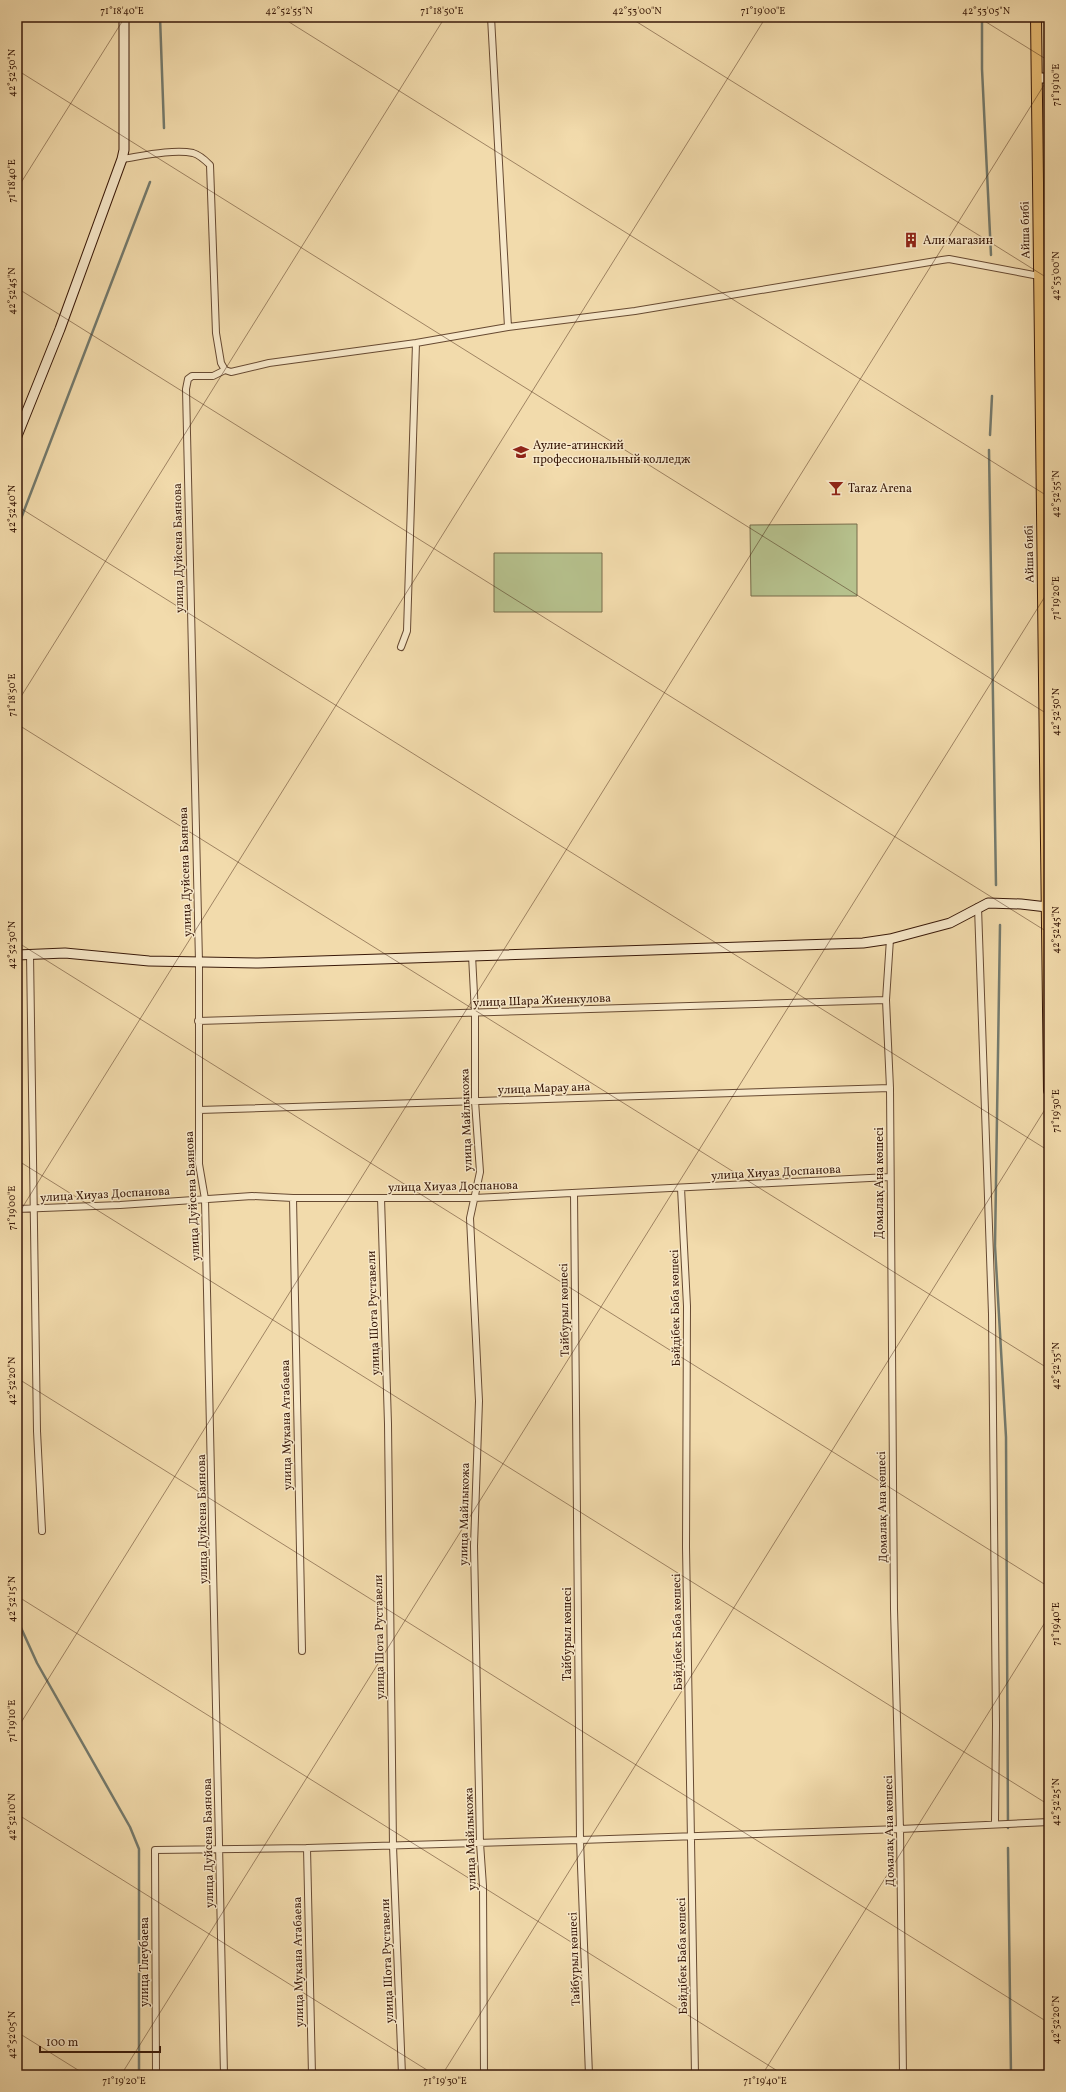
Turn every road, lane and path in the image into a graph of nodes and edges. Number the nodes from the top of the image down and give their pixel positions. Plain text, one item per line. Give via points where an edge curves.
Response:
1 (124, 17) edge
2 (491, 17) edge
3 (1036, 17) edge
4 (1037, 78) junction
5 (1049, 78) edge
6 (122, 159) junction
7 (1039, 276) junction
8 (508, 327) junction
9 (416, 343) junction
10 (224, 370) junction
11 (17, 436) edge
12 (401, 647) dead end
13 (1048, 823) edge
14 (978, 907) junction
15 (1047, 907) junction
16 (890, 939) junction
17 (30, 954) junction
18 (17, 955) edge
19 (472, 955) junction
20 (199, 962) junction
21 (886, 1000) junction
22 (475, 1014) junction
23 (198, 1021) junction
24 (1048, 1029) edge
25 (890, 1088) junction
26 (1049, 1091) edge
27 (475, 1101) junction
28 (199, 1110) junction
29 (890, 1177) junction
30 (681, 1188) junction
31 (574, 1193) junction
32 (293, 1198) junction
33 (381, 1198) junction
34 (474, 1198) junction
35 (205, 1200) junction
36 (34, 1208) junction
37 (17, 1209) edge
38 (42, 1531) dead end
39 (302, 1651) dead end
40 (1049, 1822) edge
41 (997, 1823) junction
42 (900, 1829) junction
43 (692, 1836) junction
44 (580, 1840) junction
45 (480, 1843) junction
46 (393, 1846) junction
47 (307, 1848) junction
48 (220, 1849) junction
49 (156, 2075) edge
50 (224, 2075) edge
51 (312, 2075) edge
52 (402, 2075) edge
53 (484, 2075) edge
54 (588, 2075) edge
55 (695, 2075) edge
56 (903, 2075) edge

1 - 6 street
2 - 8 street
3 - 4 main road, Айша бибі
4 - 5 street
4 - 7 main road, Айша бибі
6 - 10 street via 178,152 193,153 210,165 216,333
6 - 11 street via 60,329
7 - 8 street via 949,259 635,311
7 - 13 main road, Айша бибі
8 - 9 street
9 - 10 street via 269,363 231,372
9 - 12 street via 407,631
10 - 20 street, улица Дуйсена Баянова via 213,376 192,376 188,379 186,389
13 - 15 main road, Айша бибі
14 - 15 street via 988,903
14 - 16 street via 950,923
14 - 41 street via 992,1314
15 - 24 main road, Айша бибі
16 - 19 street via 863,943
16 - 21 street, Домалақ Ана көшесі
17 - 18 street
17 - 20 street via 65,953 114,959
17 - 36 street
19 - 20 street via 258,963
19 - 22 street, улица Майлыкожа
20 - 23 street, улица Дуйсена Баянова
21 - 22 street, улица Шара Жиенкулова
21 - 25 street, Домалақ Ана көшесі
22 - 23 street, улица Шара Жиенкулова
22 - 27 street, улица Майлыкожа
23 - 28 street, улица Дуйсена Баянова
24 - 26 main road, Айша бибі
25 - 27 street, улица Марау ана
25 - 29 street, Домалақ Ана көшесі
27 - 28 street, улица Марау ана
27 - 34 street, улица Майлыкожа via 480,1172
28 - 35 street, улица Дуйсена Баянова via 199,1164
29 - 30 street, улица Хиуаз Доспанова
29 - 42 street, Домалақ Ана көшесі
30 - 31 street, улица Хиуаз Доспанова
30 - 43 street, Бәйдібек Баба көшесі via 687,1306 686,1547
31 - 34 street, улица Хиуаз Доспанова
31 - 44 street, Тайбурыл көшесі
32 - 33 street, улица Хиуаз Доспанова
32 - 35 street, улица Хиуаз Доспанова via 252,1196
32 - 39 street, улица Мукана Атабаева
33 - 34 street, улица Хиуаз Доспанова
33 - 46 street, улица Шота Руставели via 388,1424
34 - 45 street, улица Майлыкожа via 470,1218 478,1401 474,1546
35 - 36 street, улица Хиуаз Доспанова
35 - 48 street, улица Дуйсена Баянова
36 - 37 street, улица Хиуаз Доспанова
36 - 38 street via 37,1431
40 - 41 street
41 - 42 street
42 - 43 street
42 - 56 street, Домалақ Ана көшесі
43 - 44 street
43 - 55 street, Бәйдібек Баба көшесі
44 - 45 street
44 - 54 street, Тайбурыл көшесі
45 - 46 street
45 - 53 street, улица Майлыкожа via 483,1886
46 - 47 street
46 - 52 street, улица Шота Руставели
47 - 48 street
47 - 51 street, улица Мукана Атабаева
48 - 49 street, улица Тлеубаева via 155,1850
48 - 50 street, улица Дуйсена Баянова

